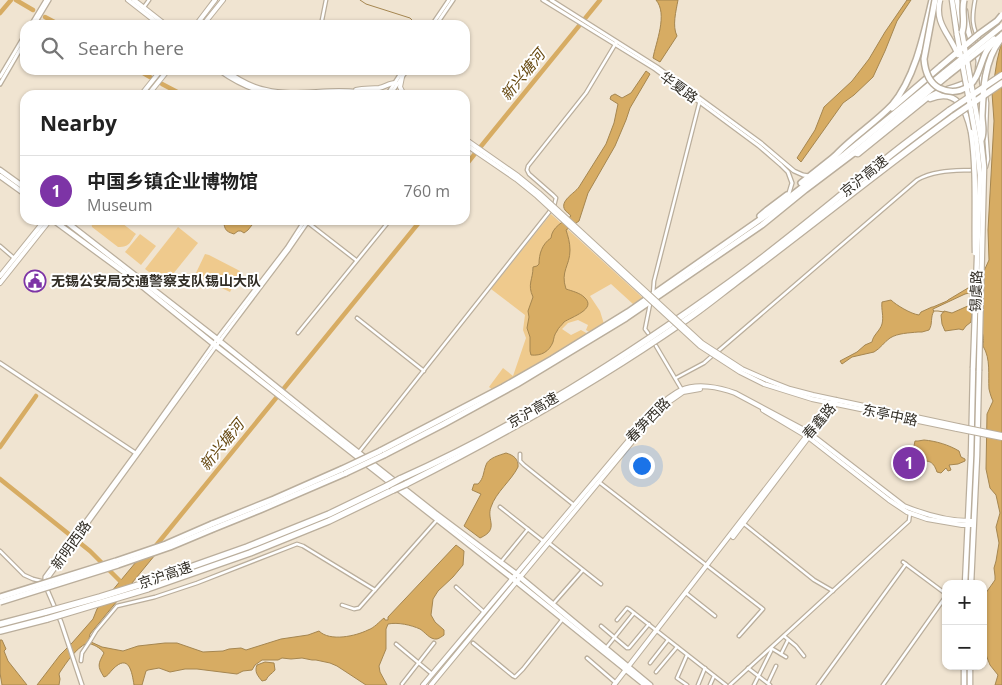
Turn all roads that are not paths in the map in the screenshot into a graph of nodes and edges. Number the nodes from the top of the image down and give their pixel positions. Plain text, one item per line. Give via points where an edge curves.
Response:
1 (48, 0) edge
2 (128, 0) edge
3 (134, 0) edge
4 (149, 0) edge
5 (215, 0) edge
6 (222, 0) edge
7 (326, 0) edge
8 (449, 0) edge
9 (453, 0) edge
10 (543, 0) edge
11 (551, 0) edge
12 (933, 0) edge
13 (940, 0) edge
14 (952, 0) edge
15 (957, 0) edge
16 (964, 0) edge
17 (975, 0) edge
18 (143, 9) junction
19 (1002, 15) edge
20 (578, 19) junction
21 (36, 20) edge
22 (155, 20) edge
23 (159, 20) edge
24 (200, 20) edge
25 (207, 20) edge
26 (322, 20) edge
27 (435, 20) edge
28 (439, 20) edge
29 (1002, 26) edge
30 (962, 32) junction
31 (1002, 35) edge
32 (616, 43) junction
33 (20, 44) edge
34 (20, 50) edge
35 (963, 70) junction
36 (946, 74) junction
37 (156, 75) edge
38 (164, 75) edge
39 (227, 75) edge
40 (232, 75) edge
41 (401, 75) edge
42 (1002, 75) edge
43 (402, 77) joint
44 (0, 78) edge
45 (395, 83) junction
46 (1002, 83) edge
47 (0, 84) edge
48 (145, 90) edge
49 (152, 90) edge
50 (256, 90) edge
51 (266, 90) edge
52 (357, 90) edge
53 (392, 90) edge
54 (393, 90) edge
55 (402, 90) edge
56 (700, 101) junction
57 (924, 101) junction
58 (952, 113) junction
59 (869, 125) junction
60 (871, 132) junction
61 (981, 140) junction
62 (470, 142) edge
63 (470, 147) edge
64 (854, 153) junction
65 (834, 157) junction
66 (0, 170) edge
67 (0, 176) edge
68 (810, 176) junction
69 (20, 184) edge
70 (20, 190) edge
71 (789, 193) junction
72 (40, 225) edge
73 (48, 225) edge
74 (59, 225) edge
75 (70, 225) edge
76 (304, 225) edge
77 (312, 225) edge
78 (386, 225) edge
79 (751, 226) junction
80 (0, 246) edge
81 (14, 258) junction
82 (356, 260) junction
83 (0, 276) edge
84 (0, 283) edge
85 (976, 291) junction
86 (653, 294) junction
87 (650, 302) junction
88 (357, 318) dead end
89 (298, 333) dead end
90 (648, 333) dead end
91 (217, 342) junction
92 (656, 346) dead end
93 (0, 363) edge
94 (424, 371) junction
95 (676, 378) junction
96 (766, 382) junction
97 (682, 391) junction
98 (835, 402) junction
99 (808, 435) junction
100 (1002, 437) edge
101 (359, 452) junction
102 (382, 453) junction
103 (137, 454) junction
104 (520, 454) dead end
105 (598, 480) junction
106 (574, 505) junction
107 (500, 507) dead end
108 (910, 513) junction
109 (438, 519) junction
110 (744, 523) junction
111 (968, 523) junction
112 (974, 523) junction
113 (212, 526) junction
114 (528, 529) junction
115 (543, 541) junction
116 (549, 542) junction
117 (0, 551) edge
118 (501, 562) junction
119 (708, 566) junction
120 (583, 570) junction
121 (516, 578) junction
122 (965, 580) edge
123 (971, 580) edge
124 (44, 582) junction
125 (601, 584) dead end
126 (146, 586) junction
127 (456, 588) dead end
128 (375, 590) junction
129 (833, 591) junction
130 (942, 592) edge
131 (686, 594) junction
132 (0, 597) edge
133 (942, 601) edge
134 (0, 602) edge
135 (553, 604) junction
136 (342, 605) dead end
137 (484, 612) junction
138 (634, 613) junction
139 (46, 616) junction
140 (715, 616) dead end
141 (563, 619) junction
142 (617, 620) dead end
143 (0, 624) edge
144 (648, 624) junction
145 (601, 626) dead end
146 (0, 631) edge
147 (658, 632) junction
148 (739, 636) dead end
149 (784, 636) junction
150 (615, 638) junction
151 (668, 640) junction
152 (788, 640) junction
153 (434, 643) dead end
154 (472, 643) dead end
155 (396, 644) dead end
156 (676, 646) junction
157 (606, 648) junction
158 (770, 648) junction
159 (781, 654) junction
160 (448, 655) junction
161 (687, 655) junction
162 (804, 656) dead end
163 (786, 657) dead end
164 (588, 658) dead end
165 (452, 659) junction
166 (81, 661) dead end
167 (419, 663) junction
168 (650, 663) dead end
169 (776, 666) dead end
170 (628, 668) junction
171 (705, 668) junction
172 (748, 668) junction
173 (964, 670) edge
174 (970, 670) edge
175 (656, 672) dead end
176 (432, 674) junction
177 (714, 676) junction
178 (759, 676) junction
179 (402, 684) dead end
180 (615, 684) edge
181 (730, 684) edge
182 (769, 684) edge
183 (82, 685) edge
184 (424, 685) edge
185 (431, 685) edge
186 (645, 685) edge
187 (650, 685) edge
188 (687, 685) edge
189 (698, 685) edge
190 (710, 685) edge
191 (726, 685) edge
192 (754, 685) edge
193 (818, 685) edge
194 (884, 685) edge
195 (964, 685) edge
196 (970, 685) edge

1 - 21 street
2 - 18 main road
3 - 18 main road
4 - 18 street
5 - 24 main road
6 - 25 main road
7 - 26 street
8 - 27 street
9 - 28 street
10 - 20 street, 华夏路
11 - 20 street, 华夏路
12 - 31 highway, bridge via 924,68 938,87 958,92 972,83 987,51
12 - 59 highway via 907,82 891,106
13 - 35 main road, bridge via 940,21
14 - 35 main road, 锡虞路, bridge
15 - 30 main road, 锡虞路, bridge
16 - 30 highway, bridge
16 - 57 main road via 970,36 978,53 976,72 968,82
17 - 95 street via 972,20 987,56 980,83 987,103 986,167 935,172 917,180 704,363
18 - 22 main road
18 - 23 main road
19 - 59 highway, bridge
20 - 32 street, 华夏路
29 - 36 highway, bridge
30 - 61 main road, 锡虞路, bridge
31 - 36 highway, bridge
31 - 61 highway, bridge via 988,64
32 - 56 street, 华夏路 via 657,66
32 - 94 street via 586,93 528,166 529,174 556,198 554,206
33 - 44 street
34 - 47 street
35 - 85 main road, 锡虞路, bridge via 980,175
36 - 60 highway
36 - 64 highway
37 - 48 main road
38 - 49 main road
39 - 50 main road
40 - 51 main road via 246,84
41 - 45 street
42 - 58 highway, 京沪高速, bridge
43 - 54 street
43 - 55 main road
45 - 52 main road
45 - 53 street
46 - 58 highway, 京沪高速, bridge
56 - 68 street, 华夏路 via 762,143 794,171
56 - 71 street, 华夏路 via 788,172 792,183
56 - 86 street
57 - 64 main road via 858,154
57 - 85 main road, bridge via 942,96 956,100 966,111 975,178
58 - 126 highway, 京沪高速, bridge via 889,156 730,281 636,347 545,404 435,463 329,514
58 - 126 highway, 京沪高速, bridge via 684,322 542,411 329,521 250,553
59 - 65 highway
60 - 65 highway via 866,132
60 - 79 highway
61 - 112 main road, 锡虞路, bridge via 984,188
62 - 96 main road, bridge via 539,193 702,343
63 - 96 main road, bridge via 537,196 700,346 740,372
64 - 87 highway via 762,225
65 - 68 highway
66 - 69 main road
67 - 70 main road
68 - 71 highway
71 - 79 highway
72 - 81 main road
73 - 84 main road
74 - 91 main road
75 - 91 main road
76 - 91 street, 新明西路
77 - 82 street
78 - 82 street
79 - 86 highway
80 - 81 street
81 - 83 main road
82 - 89 street
85 - 111 main road, 锡虞路, bridge
86 - 87 street
86 - 102 highway via 544,364
87 - 90 street via 645,329
87 - 102 highway via 517,384
88 - 94 street
91 - 101 main road
91 - 103 street, 新明西路
91 - 109 main road
92 - 95 street
93 - 103 street
94 - 101 street
95 - 97 street
96 - 98 main road, 东亭中路 via 789,392
97 - 99 main road, 春笋西路 via 711,386 729,390
97 - 105 main road, 春笋西路 via 655,409
98 - 99 main road, 春鑫路
98 - 100 main road, 东亭中路, bridge
99 - 108 main road, 春笋西路
99 - 110 main road, 春鑫路
99 - 111 main road, 春笋西路 via 904,506 922,514
99 - 119 main road, 春鑫路
101 - 118 main road
102 - 113 highway, bridge via 286,500
103 - 124 street, 新明西路
104 - 106 street via 524,465
105 - 106 main road, 春笋西路
105 - 116 main road, 春笋西路
105 - 119 street
106 - 115 main road, 春笋西路
107 - 114 street
108 - 111 main road, 春笋西路 via 927,519
108 - 129 street via 909,521
109 - 121 main road
109 - 128 street
110 - 119 main road, 春鑫路
110 - 129 street via 814,580
111 - 112 main road, 春笋西路
111 - 122 main road, 锡虞路
112 - 123 main road, 锡虞路
113 - 132 highway, bridge via 116,561
113 - 134 highway, bridge via 170,547
114 - 115 street
114 - 118 street
115 - 121 main road, 春笋西路
116 - 120 street
116 - 121 main road, 春笋西路
117 - 124 street via 24,575
118 - 121 main road
119 - 131 main road, 春鑫路
119 - 148 street via 763,609
120 - 125 street
120 - 135 street
121 - 135 main road
121 - 137 main road, 春笋西路
121 - 141 main road
121 - 165 main road, 春笋西路
124 - 183 street
126 - 139 highway, 京沪高速, bridge via 100,597
127 - 137 street
128 - 136 street via 357,609
128 - 166 street via 297,544 197,583 117,606 89,642
129 - 149 street
130 - 193 street via 905,563
131 - 140 street
131 - 147 main road, 春鑫路
133 - 194 street
135 - 157 main road
137 - 160 main road, 春笋西路
138 - 142 street via 627,608
138 - 144 street
138 - 150 street
139 - 143 highway, 京沪高速
139 - 146 highway, 京沪高速
141 - 154 street via 515,677
141 - 170 main road
144 - 147 street
144 - 150 street via 629,648
145 - 150 street
147 - 151 street
147 - 170 main road, 春鑫路
149 - 152 street
149 - 158 street
150 - 157 street
151 - 156 street
151 - 168 street
152 - 159 street
152 - 162 street
153 - 167 street
155 - 167 street
156 - 161 street
156 - 175 street
157 - 170 main road
158 - 159 street
158 - 172 street
158 - 178 street
159 - 163 street
160 - 165 main road
160 - 176 main road, 春笋西路
161 - 171 street
161 - 188 street via 677,678
164 - 180 street
165 - 185 main road, 春笋西路
167 - 176 street
167 - 179 street
169 - 182 street
170 - 180 main road, 春鑫路
170 - 186 main road
170 - 187 main road
171 - 177 street
171 - 189 street
172 - 178 street
172 - 181 street
173 - 195 main road
174 - 196 main road
176 - 184 main road, 春笋西路
177 - 190 street
177 - 191 street
178 - 182 street
178 - 192 street

